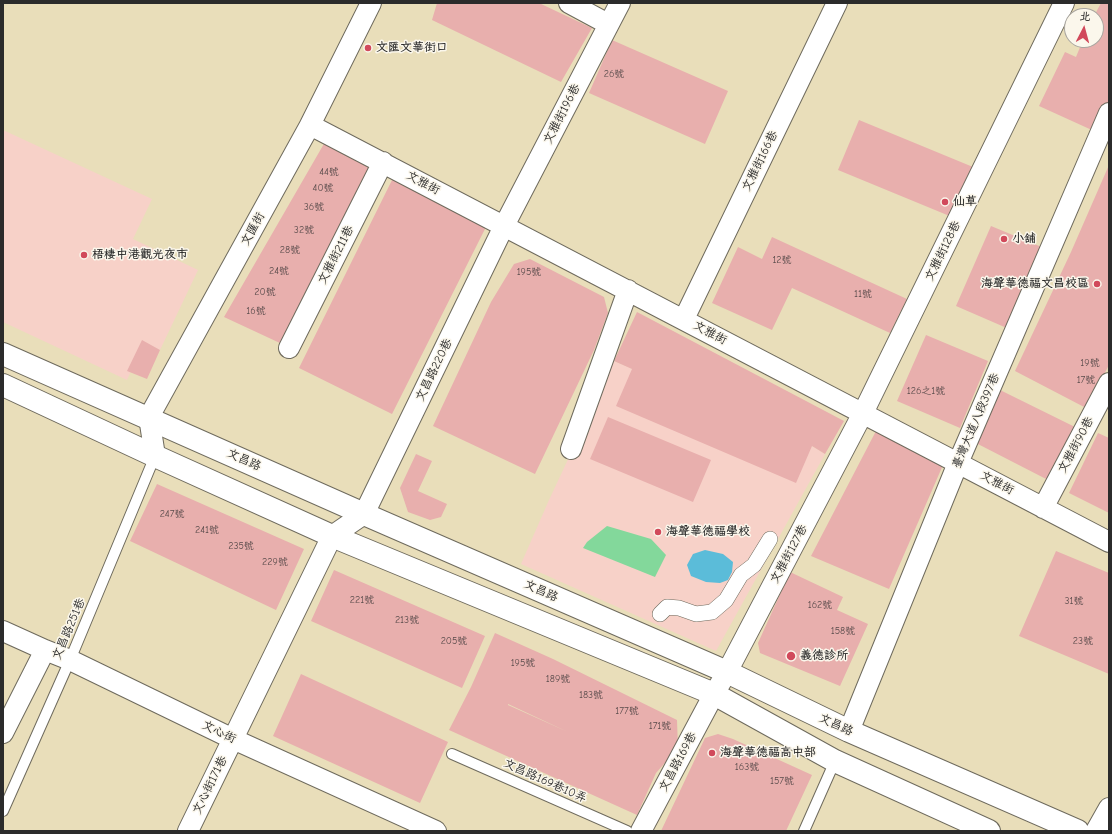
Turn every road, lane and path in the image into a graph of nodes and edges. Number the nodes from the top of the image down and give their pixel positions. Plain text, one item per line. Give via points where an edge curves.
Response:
1 (371, 3) edge
2 (569, 3) edge
3 (620, 3) edge
4 (837, 3) edge
5 (1064, 3) edge
6 (608, 24) junction
7 (1109, 113) edge
8 (310, 124) junction
9 (383, 162) junction
10 (504, 226) junction
11 (628, 290) junction
12 (684, 320) junction
13 (289, 348) dead end
14 (3, 354) edge
15 (1109, 383) edge
16 (3, 385) edge
17 (863, 413) junction
18 (149, 417) junction
19 (571, 449) dead end
20 (155, 456) junction
21 (958, 463) junction
22 (1043, 508) junction
23 (364, 514) junction
24 (332, 536) junction
25 (770, 539) dead end
26 (1109, 542) edge
27 (660, 614) dead end
28 (3, 632) edge
29 (45, 650) junction
30 (70, 660) junction
31 (727, 672) junction
32 (714, 694) junction
33 (849, 731) junction
34 (3, 734) edge
35 (233, 739) junction
36 (452, 754) dead end
37 (835, 761) junction
38 (1109, 808) edge
39 (3, 811) edge
40 (411, 826) edge
41 (188, 831) edge
42 (436, 831) edge
43 (627, 831) edge
44 (641, 831) edge
45 (804, 831) edge
46 (989, 831) edge
47 (1078, 831) edge
48 (1096, 831) edge

1 - 8 street, 文匯街
2 - 6 street
3 - 6 street, 文雅街196巷
4 - 12 street, 文雅街166巷
5 - 17 street, 文雅街128巷
6 - 10 street, 文雅街196巷
7 - 21 street, 臺灣大道八段397巷
8 - 9 street, 文雅街
8 - 18 street, 文匯街
9 - 10 street, 文雅街
9 - 13 street, 文雅街211巷
10 - 11 street, 文雅街
10 - 23 street, 文昌路220巷
11 - 12 street, 文雅街
11 - 19 street
12 - 17 street, 文雅街
14 - 18 street, 文昌路
15 - 22 street, 文雅街90巷
16 - 20 street
17 - 21 street, 文雅街
17 - 31 street, 文雅街127巷
18 - 20 street
18 - 23 street, 文昌路
20 - 24 street
20 - 30 lane, 文昌路251巷
21 - 22 street, 文雅街
21 - 33 street, 臺灣大道八段397巷
22 - 26 street, 文雅街
23 - 24 street
23 - 31 street, 文昌路
24 - 32 street
24 - 35 street, 文心街171巷
25 - 27 street via 754,565 741,575 726,600 712,612 696,614 666,607
28 - 29 street, 文心街
29 - 30 street, 文心街
29 - 34 street
30 - 35 street, 文心街
30 - 39 lane, 文昌路251巷
31 - 32 street, 文雅街127巷
31 - 33 street, 文昌路
32 - 37 street
32 - 44 street, 文昌路169巷
33 - 47 street, 文昌路
35 - 40 street, 文心街
35 - 41 street, 文心街171巷
36 - 43 lane, 文昌路169巷10弄
37 - 45 lane
37 - 46 street
38 - 48 street
40 - 42 street, 文心街

